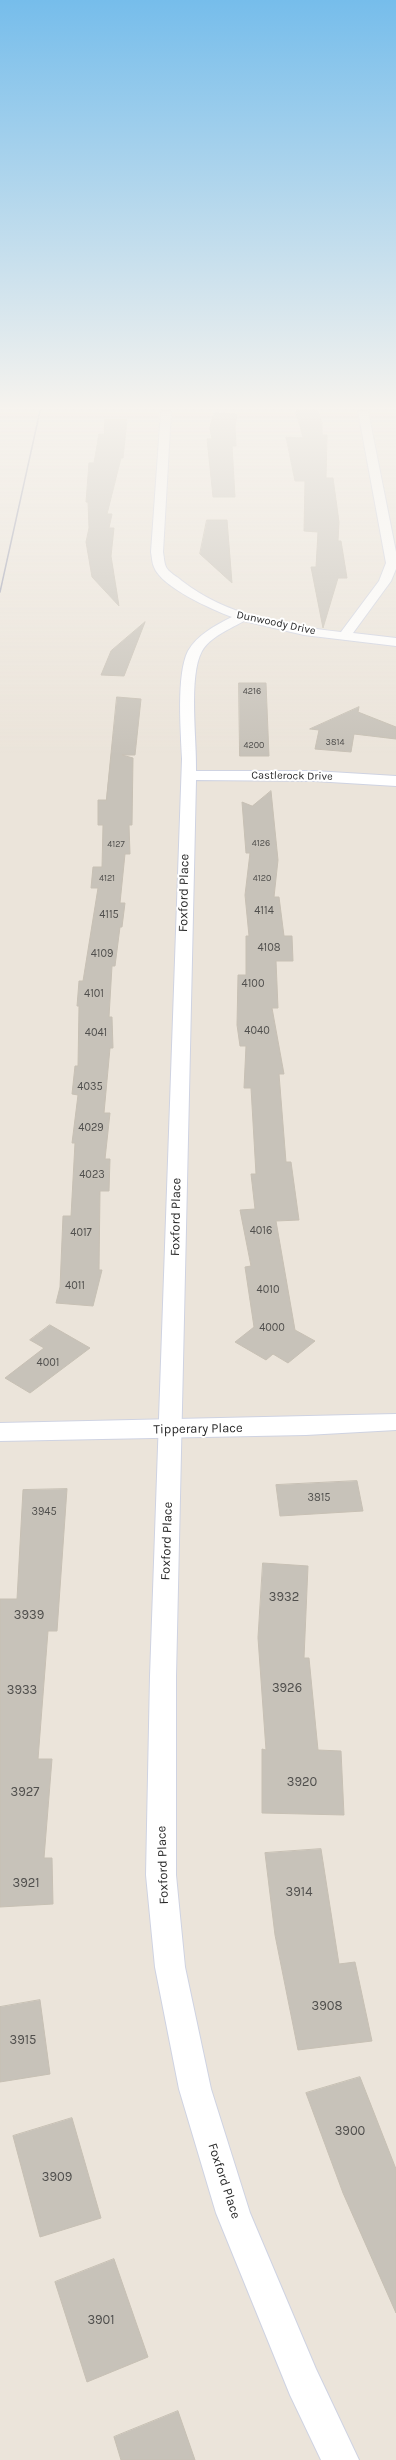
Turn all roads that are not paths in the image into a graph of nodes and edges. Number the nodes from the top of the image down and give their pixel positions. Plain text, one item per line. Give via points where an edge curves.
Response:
1 (159, 526) edge
2 (385, 526) edge
3 (242, 617) junction
4 (345, 635) junction
5 (396, 642) edge
6 (188, 775) junction
7 (396, 781) edge
8 (396, 1422) edge
9 (170, 1429) junction
10 (0, 1432) edge
11 (340, 2460) edge

1 - 3 street, Dunwoody Drive via 157,552 160,568 192,595
2 - 4 street via 392,563 385,581
3 - 4 street, Dunwoody Drive via 287,627
3 - 6 street, Foxford Place via 206,638 192,657
4 - 5 street, Dunwoody Drive
6 - 7 street, Castlerock Drive via 314,776
6 - 9 street, Foxford Place
8 - 9 street, Tipperary Place
9 - 10 street, Tipperary Place
9 - 11 street, Foxford Place via 163,1676 161,1875 170,1967 195,2089 233,2213 303,2382

